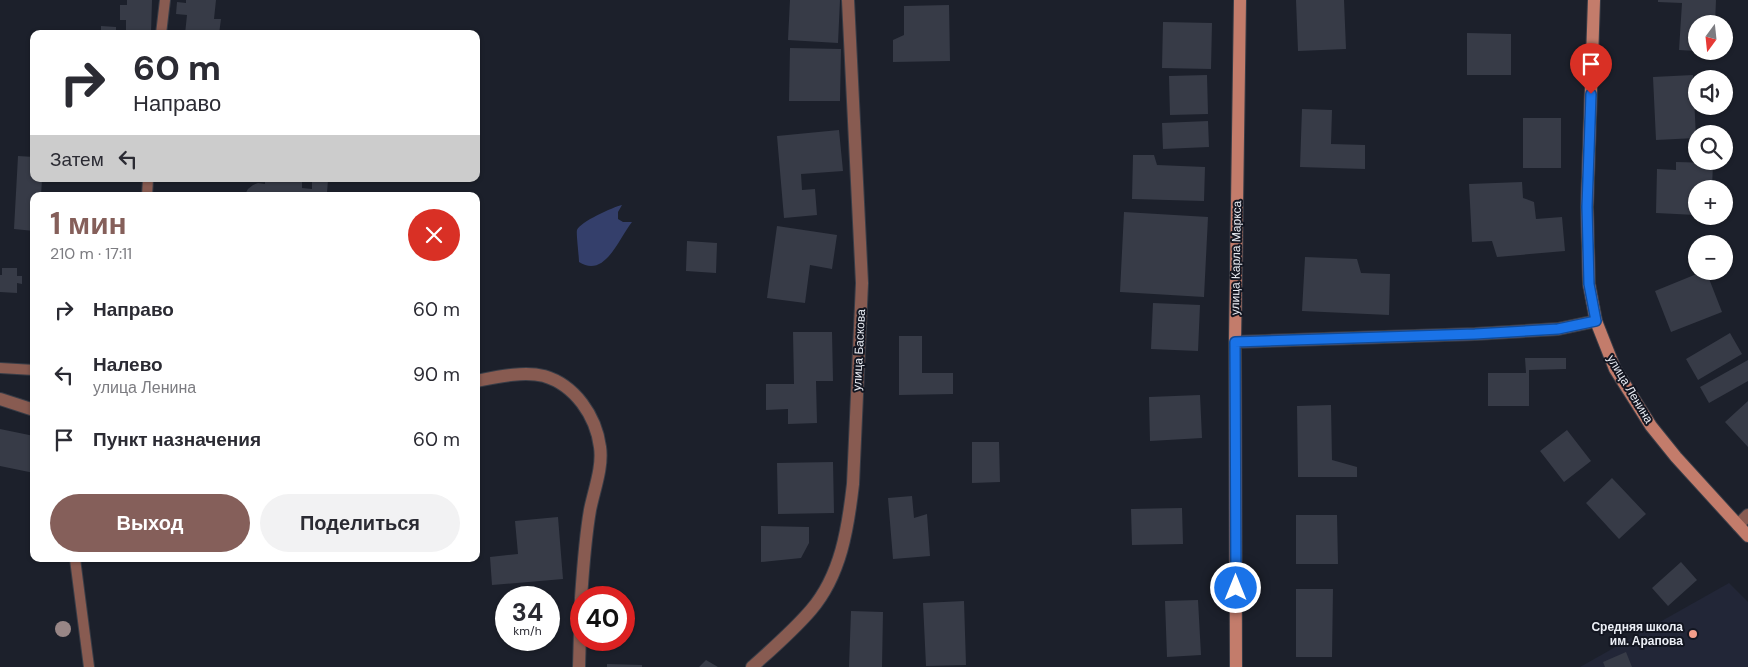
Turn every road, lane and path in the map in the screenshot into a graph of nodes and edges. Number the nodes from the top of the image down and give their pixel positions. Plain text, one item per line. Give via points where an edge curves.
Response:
1 (165, 0) edge
2 (848, 0) edge
3 (1240, 0) edge
4 (1594, 0) edge
5 (161, 30) edge
6 (1596, 321) junction
7 (1235, 342) junction
8 (0, 368) edge
9 (30, 370) edge
10 (480, 379) edge
11 (0, 399) edge
12 (30, 409) edge
13 (1748, 516) edge
14 (1738, 525) junction
15 (1748, 536) edge
16 (75, 562) edge
17 (582, 586) edge
18 (579, 651) edge
19 (89, 667) edge
20 (579, 667) edge
21 (752, 667) edge
22 (1236, 667) edge

1 - 5 lane
2 - 21 street, улица Баскова via 862,283 850,514 843,547 827,586 811,610
3 - 7 street, улица Карла Маркса
4 - 6 street, улица Ленина via 1587,207 1589,284
6 - 7 street via 1558,329 1475,334
6 - 14 street, улица Ленина via 1615,370 1651,426
7 - 22 street, улица Карла Маркса
8 - 9 lane
10 - 17 street via 510,374 544,376 566,386 584,404 596,427 600,448 599,470 590,512
11 - 12 street
13 - 14 street
14 - 15 street, улица Ленина
16 - 19 lane
18 - 20 street

